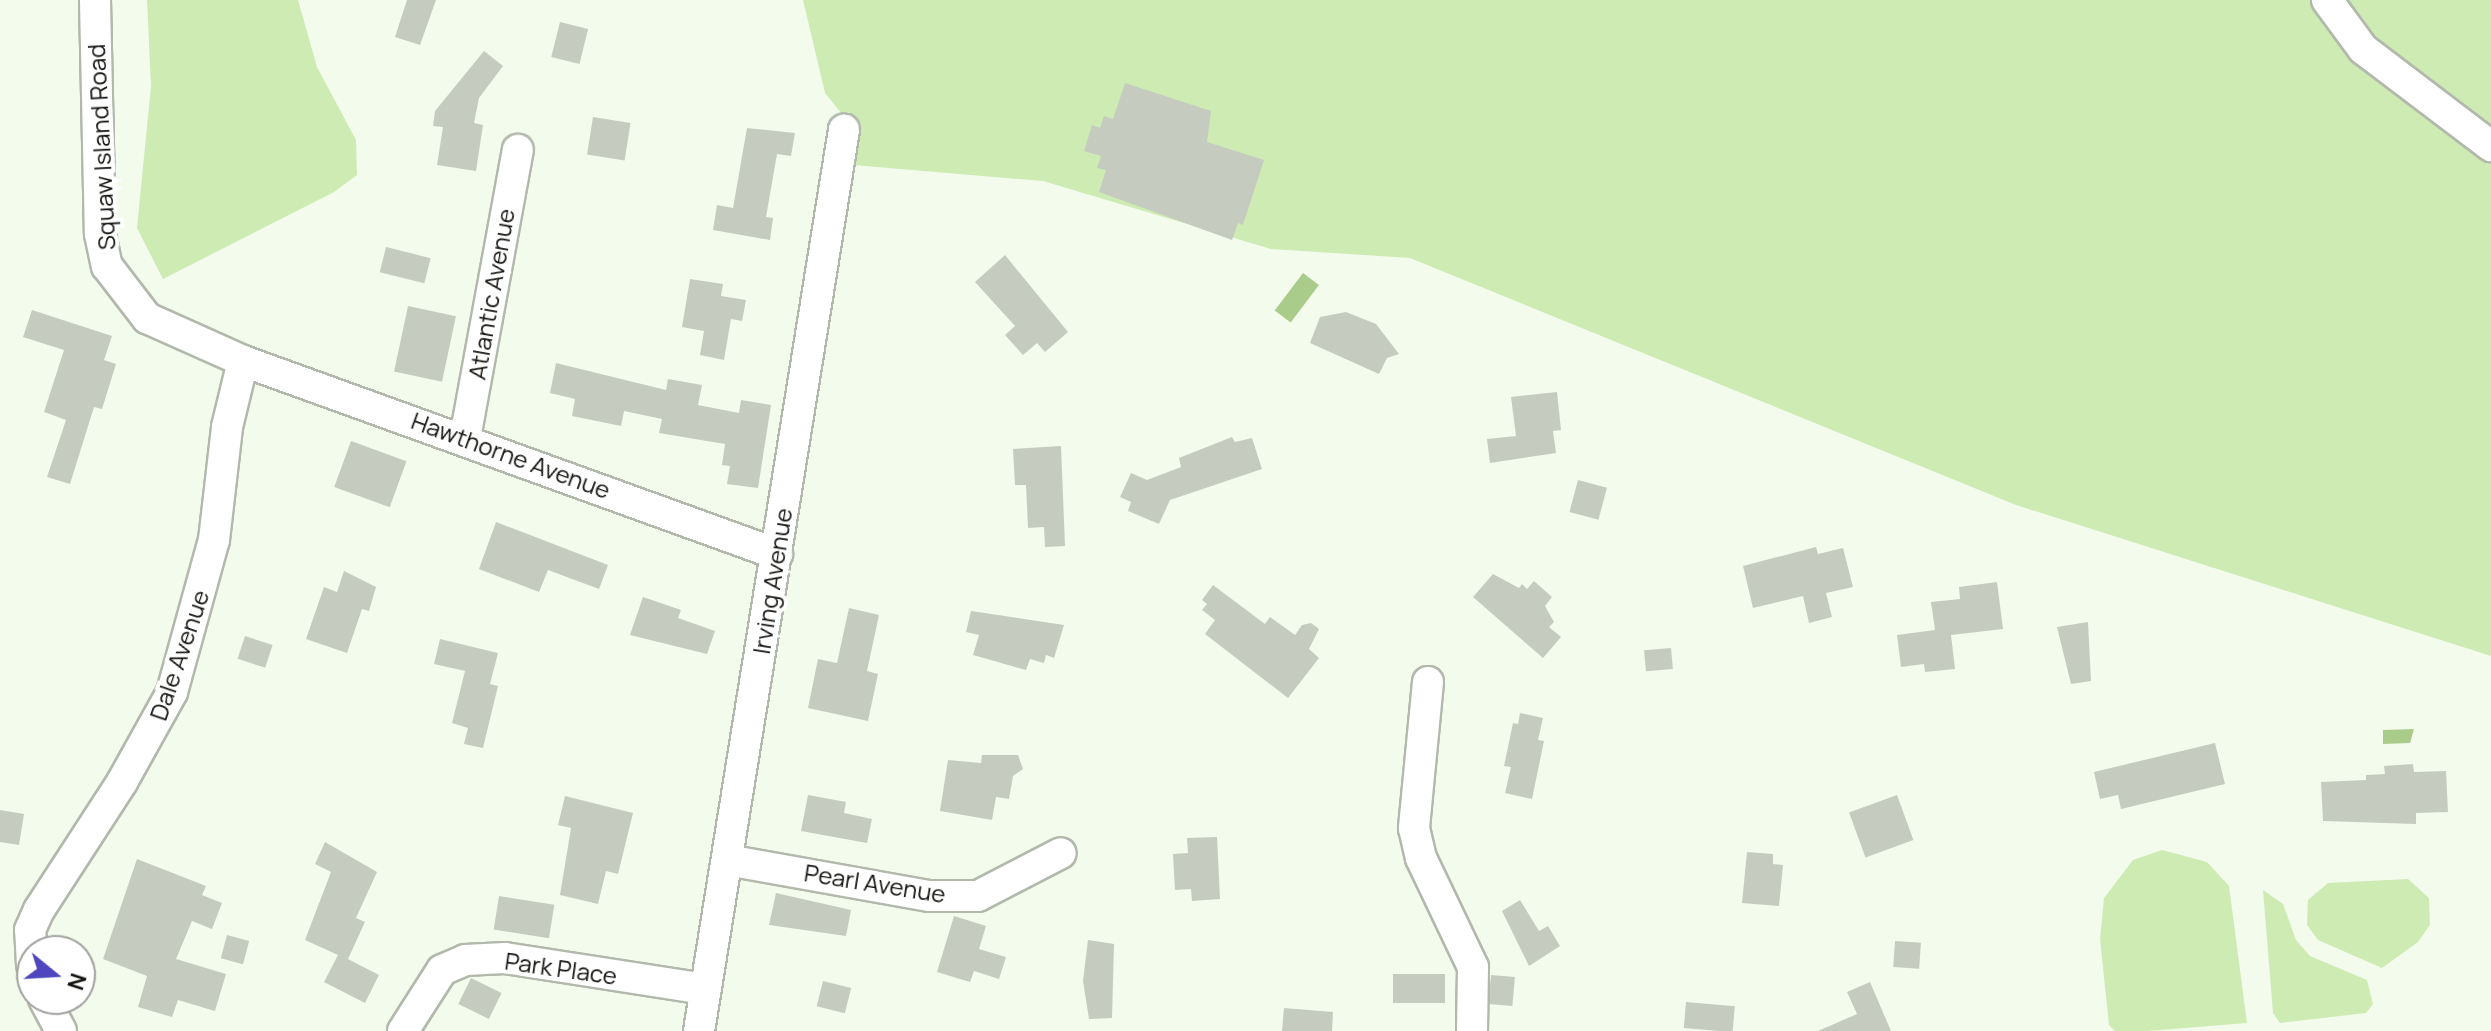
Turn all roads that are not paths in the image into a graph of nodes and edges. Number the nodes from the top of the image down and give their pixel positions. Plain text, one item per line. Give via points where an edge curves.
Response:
1 (95, 0) edge
2 (2327, 0) edge
3 (844, 130) dead end
4 (2491, 146) edge
5 (518, 150) dead end
6 (243, 361) junction
7 (465, 438) junction
8 (777, 554) junction
9 (1428, 682) dead end
10 (1061, 853) dead end
11 (727, 860) junction
12 (30, 935) edge
13 (706, 989) junction
14 (403, 1031) edge
15 (699, 1031) edge
16 (1472, 1031) edge

1 - 6 street, Squaw Island Road via 100,234 107,266 147,318
2 - 4 street via 2363,49
3 - 8 street, Irving Avenue
5 - 7 street, Atlantic Avenue
6 - 7 street, Hawthorne Avenue
6 - 12 street, Dale Avenue via 227,427 214,540 172,692 130,769 39,910
7 - 8 street, Hawthorne Avenue
8 - 11 street, Irving Avenue
9 - 16 street via 1414,828 1421,858 1473,967
10 - 11 street, Pearl Avenue via 978,896 929,896
11 - 13 street, Irving Avenue
13 - 14 street, Park Place via 505,958 465,960 442,970
13 - 15 street, Irving Avenue

